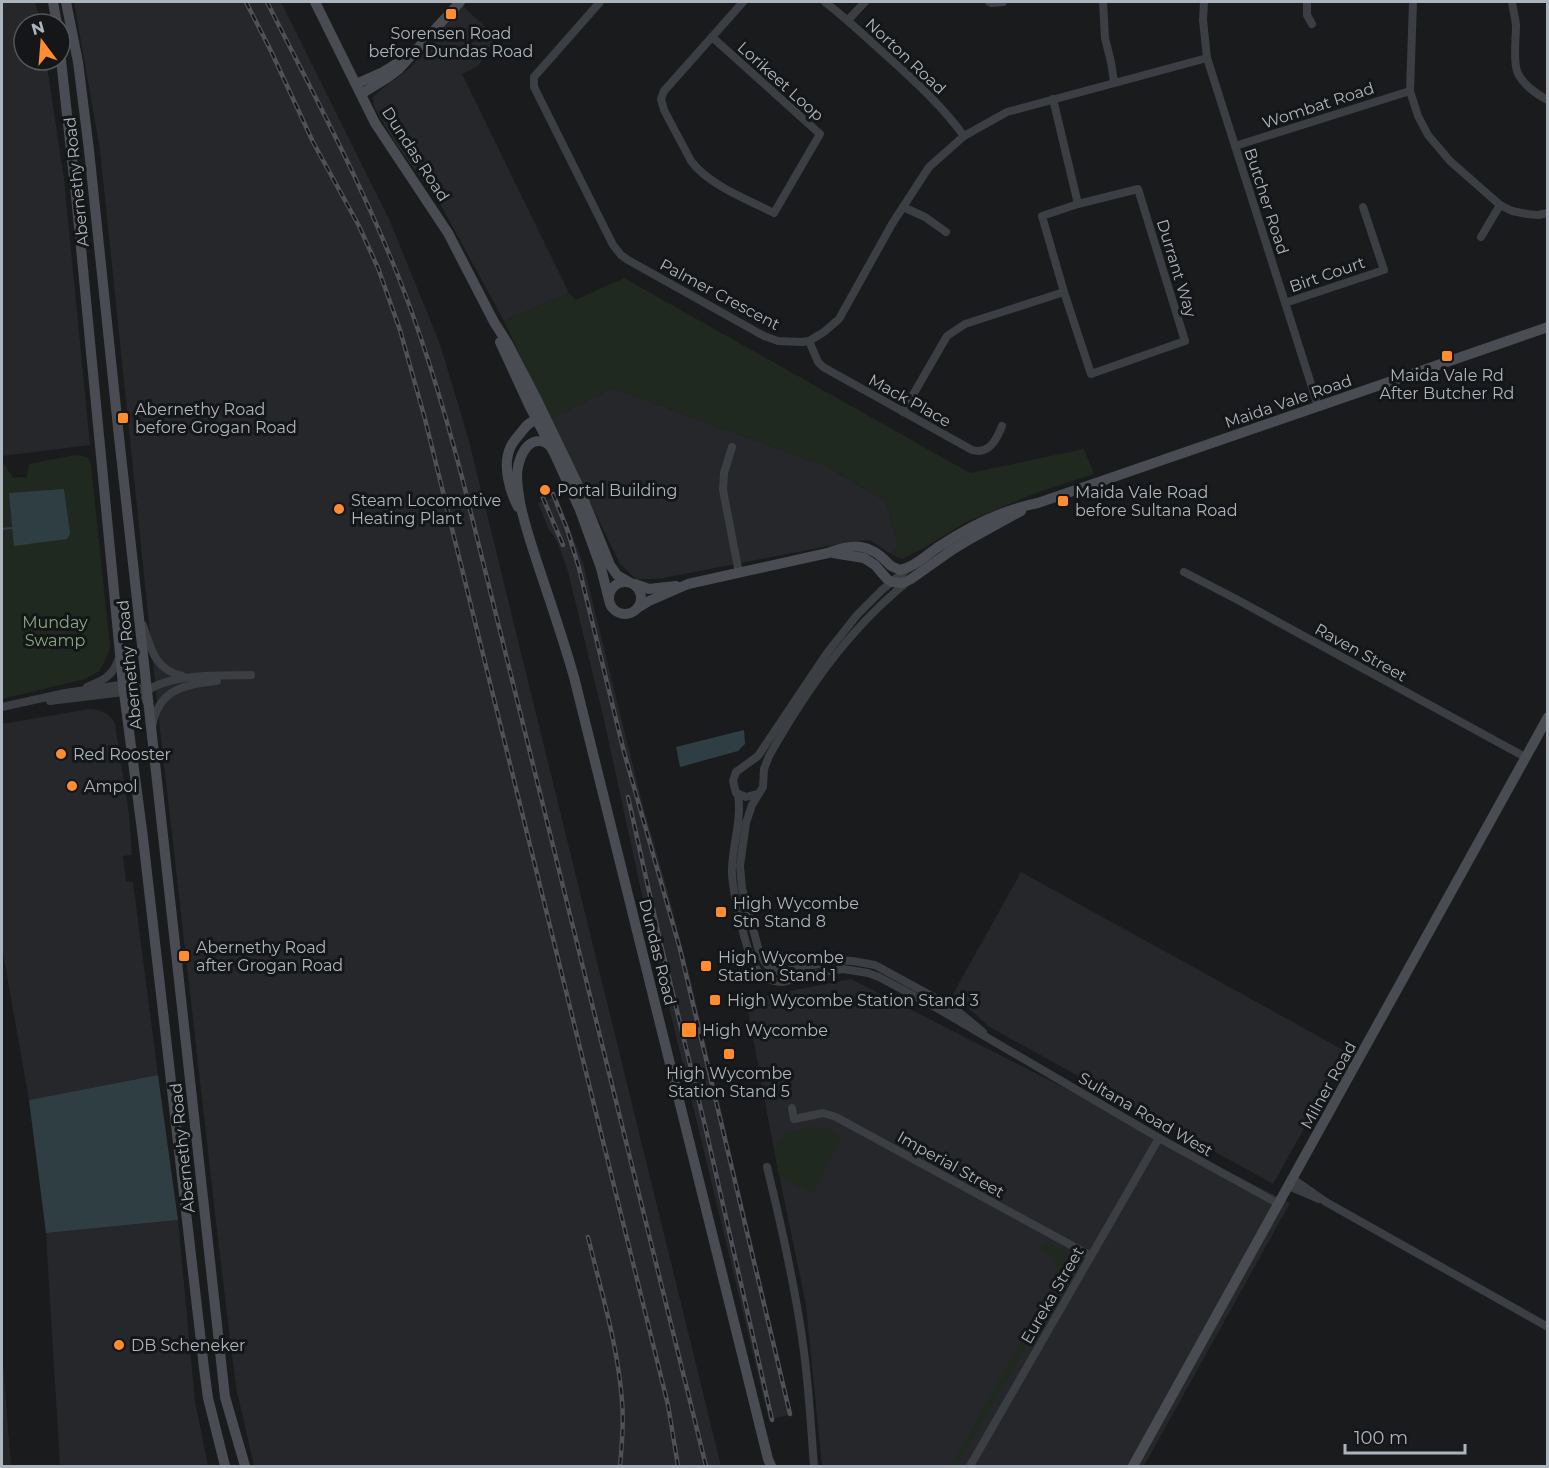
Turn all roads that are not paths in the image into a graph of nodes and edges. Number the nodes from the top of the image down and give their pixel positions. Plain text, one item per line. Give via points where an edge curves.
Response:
1 (66, 2) edge
2 (315, 2) edge
3 (453, 2) edge
4 (460, 2) edge
5 (600, 2) edge
6 (742, 2) edge
7 (825, 2) edge
8 (865, 2) edge
9 (989, 2) edge
10 (1003, 2) edge
11 (1103, 2) edge
12 (1204, 2) edge
13 (1307, 2) edge
14 (1413, 2) edge
15 (1512, 2) edge
16 (848, 20) junction
17 (1312, 24) dead end
18 (712, 37) junction
19 (1207, 58) junction
20 (62, 72) edge
21 (1114, 82) junction
22 (358, 89) junction
23 (1410, 91) junction
24 (1053, 99) junction
25 (1548, 100) edge
26 (964, 136) junction
27 (1235, 146) junction
28 (1078, 204) junction
29 (1500, 205) junction
30 (903, 207) junction
31 (1363, 207) dead end
32 (1548, 213) edge
33 (946, 232) dead end
34 (1480, 237) dead end
35 (1064, 292) junction
36 (1286, 303) junction
37 (494, 322) junction
38 (1548, 327) edge
39 (809, 340) junction
40 (529, 405) junction
41 (1318, 406) junction
42 (903, 412) junction
43 (543, 423) junction
44 (1002, 426) dead end
45 (512, 443) junction
46 (530, 444) junction
47 (551, 447) junction
48 (732, 447) dead end
49 (1038, 503) junction
50 (523, 518) junction
51 (828, 553) junction
52 (600, 554) junction
53 (890, 565) junction
54 (910, 567) junction
55 (879, 571) junction
56 (1184, 572) dead end
57 (739, 573) junction
58 (632, 583) junction
59 (688, 584) junction
60 (896, 584) junction
61 (882, 590) junction
62 (609, 600) junction
63 (639, 607) junction
64 (138, 609) junction
65 (120, 645) junction
66 (190, 677) junction
67 (124, 689) junction
68 (142, 691) junction
69 (65, 693) junction
70 (24, 703) junction
71 (2, 707) edge
72 (1548, 717) edge
73 (128, 726) junction
74 (152, 740) junction
75 (1525, 757) junction
76 (742, 767) junction
77 (764, 778) junction
78 (738, 794) junction
79 (759, 794) junction
80 (1000, 1047) junction
81 (792, 1108) dead end
82 (794, 1119) junction
83 (796, 1129) dead end
84 (1159, 1138) junction
85 (767, 1167) dead end
86 (1291, 1183) junction
87 (1279, 1204) junction
88 (1091, 1256) junction
89 (1548, 1327) edge
90 (225, 1467) edge
91 (245, 1467) edge
92 (771, 1467) edge
93 (814, 1467) edge
94 (970, 1467) edge
95 (1133, 1467) edge

1 - 64 main road, Abernethy Road via 78,62
2 - 22 main road, Dundas Road
3 - 22 main road via 395,65
4 - 22 main road via 399,69
5 - 39 street, Palmer Crescent via 534,77 534,87 613,245 628,260 764,336 787,342
6 - 18 street, Lorikeet Loop
7 - 16 street, Norton Road
8 - 16 street
9 - 10 street
11 - 21 street
12 - 19 street, Butcher Road
13 - 17 street
14 - 23 street
15 - 25 street via 1517,72
16 - 26 street, Norton Road via 936,102
18 - 18 street, Lorikeet Loop via 664,91 662,104 696,168 713,182 774,213 820,134
19 - 21 street
19 - 27 street, Butcher Road
20 - 65 main road, Abernethy Road
21 - 24 street
22 - 37 main road, Dundas Road via 383,135 448,233
23 - 27 street, Wombat Road
23 - 29 street via 1418,116 1437,147
24 - 26 street via 1007,112
24 - 28 street
26 - 30 street via 929,166
27 - 36 street, Butcher Road
28 - 35 street, Durrant Way via 1042,216
28 - 35 street, Durrant Way via 1138,189 1185,341 1091,374
29 - 32 street via 1527,214
29 - 34 street
30 - 33 street
30 - 39 street via 839,319
31 - 36 street, Birt Court via 1384,270
35 - 42 street via 950,332
36 - 41 street, Butcher Road
37 - 40 main road, Dundas Road
37 - 43 main road, Dundas Road
38 - 41 main road, Maida Vale Road
39 - 42 street, Mack Place via 823,367
40 - 43 main road, Dundas Road
40 - 45 main road, Dundas Road
41 - 49 main road, Maida Vale Road
42 - 44 street, Mack Place via 978,452 992,445
43 - 45 main road via 527,425
43 - 46 main road, Dundas Road
43 - 47 main road, Dundas Road
43 - 52 main road, Dundas Road via 577,483
45 - 50 main road, Dundas Road via 507,462 509,483
46 - 47 main road via 540,441
46 - 50 main road, Dundas Road via 517,469
47 - 52 main road, Dundas Road
48 - 57 street via 723,473 723,490
49 - 54 main road, Maida Vale Road via 986,520
49 - 60 main road, Maida Vale Road via 970,538 911,579
50 - 92 main road, Dundas Road via 574,677
51 - 53 main road via 850,546 865,547 876,551
51 - 55 main road via 864,558
51 - 57 main road
52 - 58 main road via 617,575
52 - 62 main road
53 - 54 main road via 900,570
53 - 60 street
54 - 60 street, Maida Vale Road
55 - 60 main road
55 - 61 street via 884,581
56 - 75 street, Raven Street
57 - 59 main road
58 - 59 main road via 649,589
58 - 62 main road via 615,585
58 - 63 main road via 641,592
59 - 63 main road
60 - 61 street
60 - 77 street via 822,673 769,756
61 - 76 street via 827,653 758,756
62 - 63 main road via 614,610 624,614
64 - 66 street via 162,668
64 - 68 main road, Abernethy Road via 145,672
65 - 67 main road, Abernethy Road
65 - 69 street via 116,667 106,678
66 - 68 street
66 - 74 street via 251,675 194,684 173,692 157,711
67 - 68 street
67 - 69 street
67 - 70 street
67 - 73 main road, Abernethy Road
68 - 73 street
68 - 74 main road, Abernethy Road
69 - 70 street
70 - 71 street
72 - 75 main road, Milner Road
73 - 90 main road, Abernethy Road via 204,1368
74 - 91 main road, Abernethy Road via 225,1397
75 - 86 main road, Milner Road
76 - 77 street via 751,766
76 - 78 street via 732,781
77 - 79 street
78 - 79 street
78 - 80 street via 732,879 749,955 759,973 783,982 833,970 868,973 935,1007
79 - 80 street via 746,823 740,873 763,961 783,972 836,960 874,965 941,1000
80 - 84 street, Sultana Road West
81 - 82 street
82 - 83 street
82 - 88 street, Imperial Street via 823,1113 836,1117
84 - 87 street, Sultana Road West
84 - 88 street, Eureka Street
85 - 93 street via 797,1308 809,1392
86 - 87 main road, Milner Road
86 - 89 street
87 - 95 main road, Milner Road
88 - 94 street, Eureka Street

